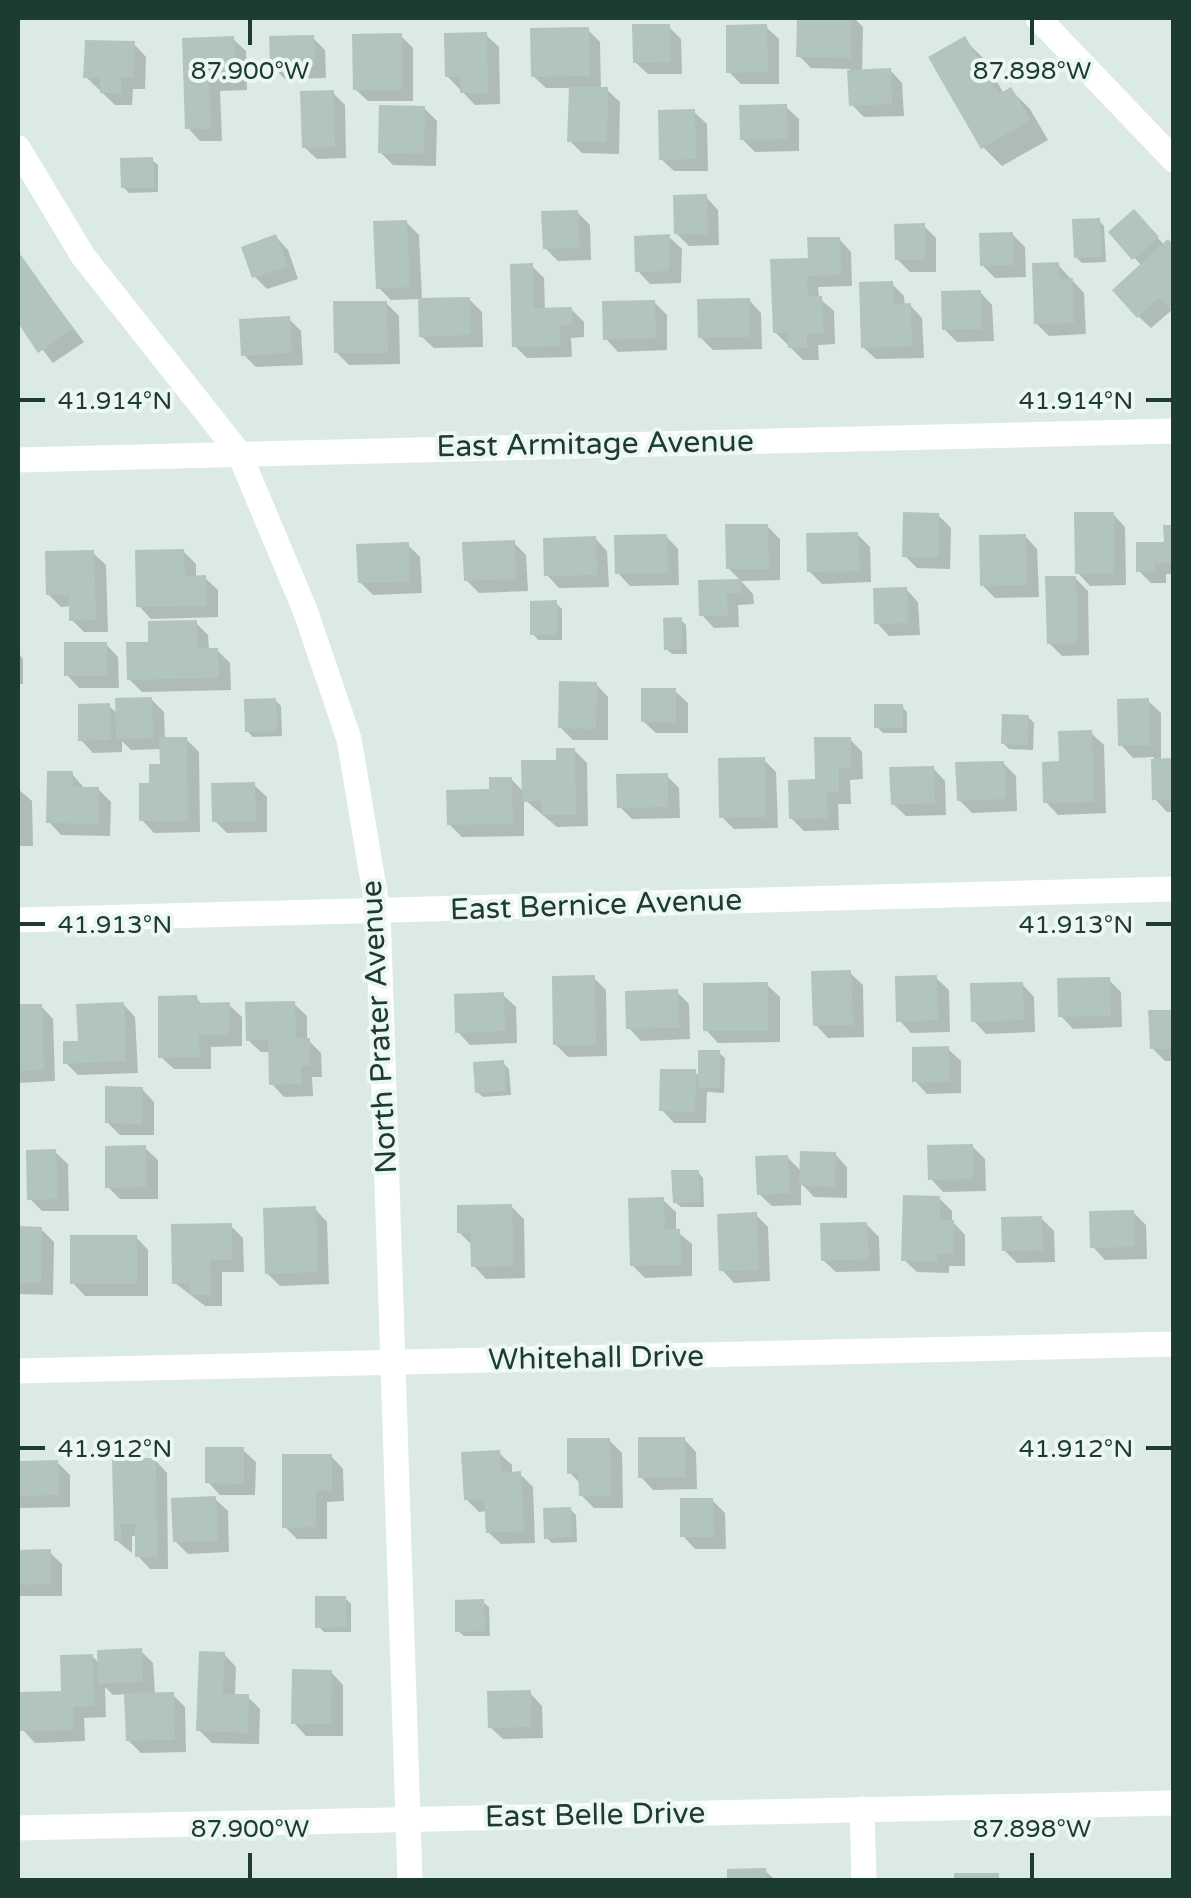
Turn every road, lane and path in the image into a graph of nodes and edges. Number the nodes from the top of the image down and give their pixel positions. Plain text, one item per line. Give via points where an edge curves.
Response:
1 (1038, 18) edge
2 (18, 148) edge
3 (1174, 160) edge
4 (1174, 431) edge
5 (240, 453) junction
6 (18, 460) edge
7 (1174, 889) edge
8 (378, 911) junction
9 (18, 920) edge
10 (1174, 1344) edge
11 (393, 1364) junction
12 (18, 1372) edge
13 (1174, 1803) edge
14 (862, 1809) junction
15 (408, 1820) junction
16 (18, 1828) edge
17 (410, 1880) edge
18 (864, 1880) edge

1 - 3 street
2 - 5 street, North Prater Avenue via 82,256
4 - 5 street, East Armitage Avenue
5 - 6 street, East Armitage Avenue
5 - 8 street, North Prater Avenue via 349,739
7 - 8 street, East Bernice Avenue
8 - 9 street, East Bernice Avenue
8 - 11 street, North Prater Avenue
10 - 11 street, Whitehall Drive
11 - 12 street, Whitehall Drive
11 - 15 street, North Prater Avenue
13 - 14 street, East Belle Drive
14 - 15 street, East Belle Drive
14 - 18 street
15 - 16 street, East Belle Drive
15 - 17 street, North Prater Avenue

